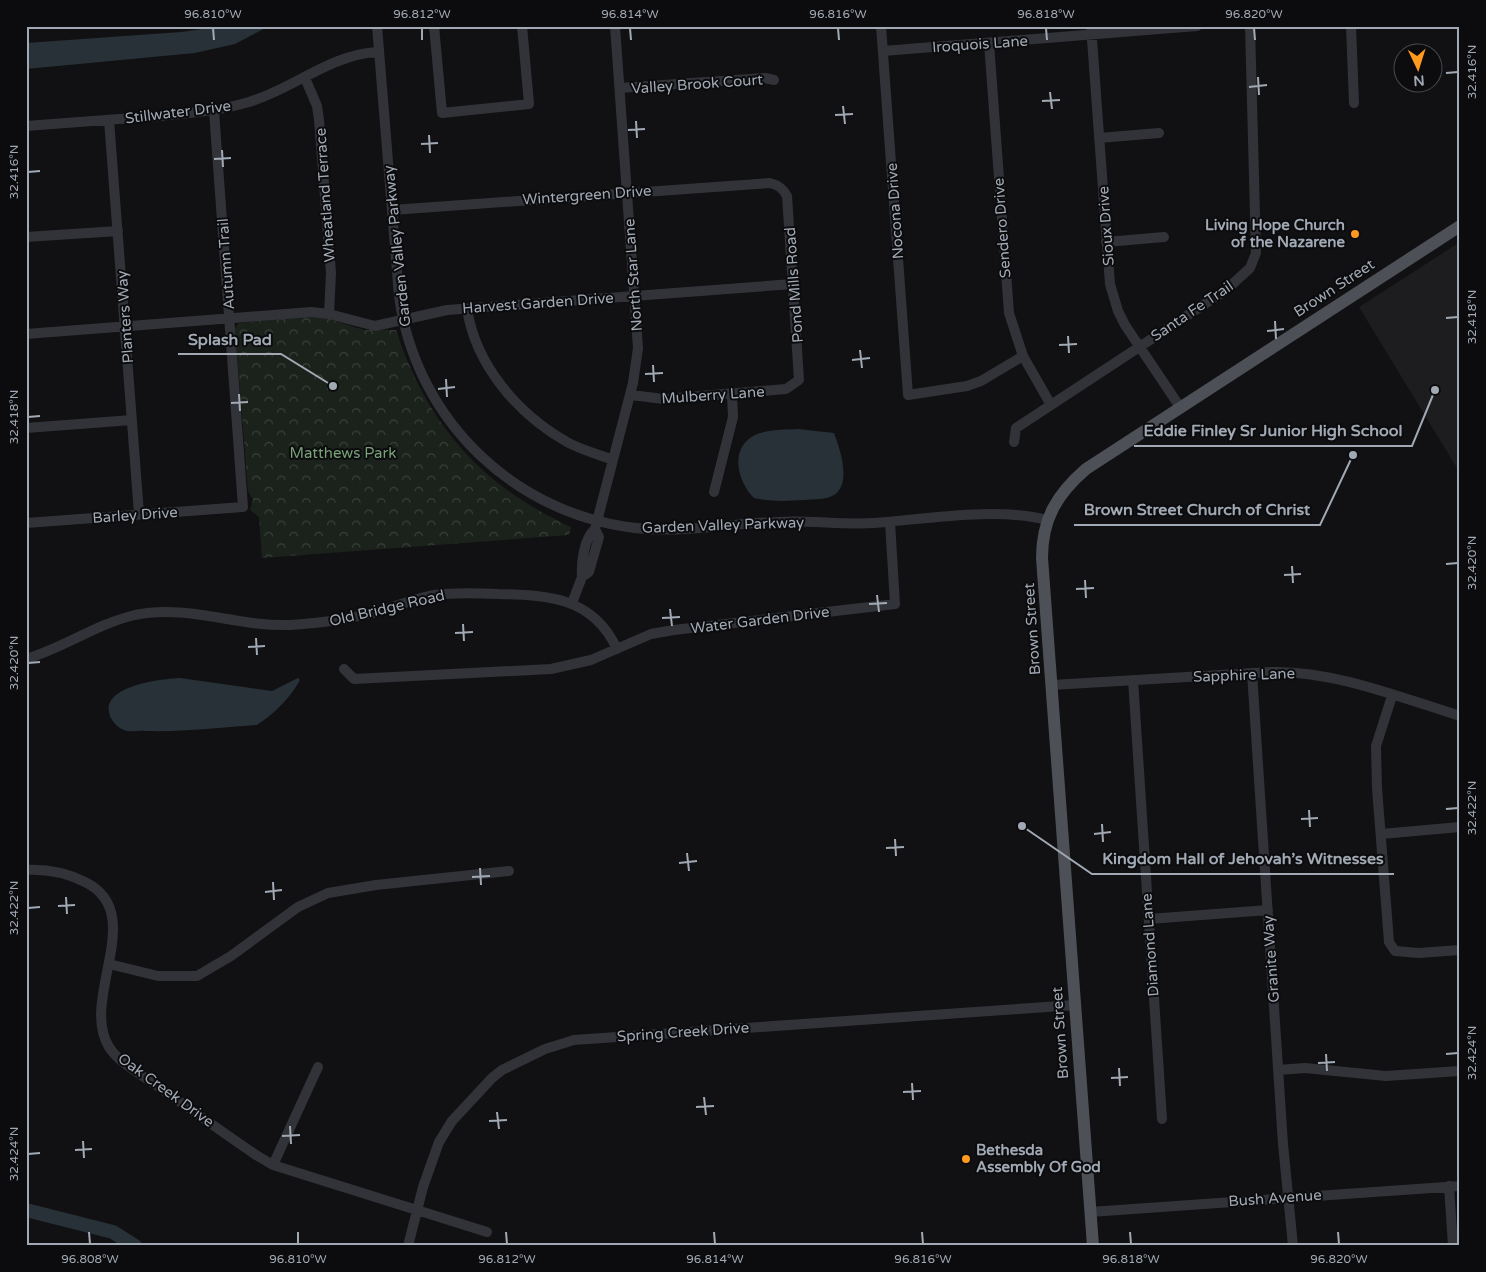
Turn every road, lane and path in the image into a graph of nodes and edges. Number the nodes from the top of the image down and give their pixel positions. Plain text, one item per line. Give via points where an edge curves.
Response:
1 (377, 26) edge
2 (434, 26) edge
3 (522, 26) edge
4 (615, 26) edge
5 (881, 26) edge
6 (1197, 26) edge
7 (1250, 26) edge
8 (1350, 26) edge
9 (1091, 31) edge
10 (988, 43) junction
11 (883, 51) junction
12 (378, 52) junction
13 (305, 78) junction
14 (774, 80) dead end
15 (620, 88) junction
16 (1354, 103) dead end
17 (214, 111) junction
18 (109, 120) junction
19 (26, 126) edge
20 (1159, 134) dead end
21 (1099, 138) junction
22 (780, 187) joint
23 (627, 192) junction
24 (392, 210) junction
25 (1460, 226) edge
26 (118, 231) junction
27 (26, 237) edge
28 (1164, 237) dead end
29 (1106, 242) junction
30 (793, 284) junction
31 (635, 296) junction
32 (467, 309) junction
33 (329, 314) junction
34 (230, 318) junction
35 (403, 321) junction
36 (126, 326) junction
37 (26, 334) edge
38 (1139, 346) junction
39 (1023, 356) junction
40 (795, 385) joint
41 (732, 394) junction
42 (630, 395) junction
43 (1051, 405) junction
44 (1180, 407) junction
45 (132, 420) junction
46 (26, 428) edge
47 (1014, 442) dead end
48 (613, 460) junction
49 (714, 492) dead end
50 (243, 507) joint
51 (139, 514) junction
52 (1047, 520) junction
53 (26, 522) edge
54 (890, 522) junction
55 (597, 524) junction
56 (572, 603) junction
57 (617, 649) junction
58 (26, 659) edge
59 (344, 669) dead end
60 (1252, 673) junction
61 (1133, 680) junction
62 (1052, 685) junction
63 (1392, 696) junction
64 (1460, 716) edge
65 (1460, 827) edge
66 (1380, 834) junction
67 (26, 870) edge
68 (509, 871) dead end
69 (1268, 910) junction
70 (1148, 919) junction
71 (1460, 950) edge
72 (109, 964) junction
73 (1075, 1005) junction
74 (318, 1067) dead end
75 (1278, 1070) junction
76 (1460, 1070) edge
77 (1162, 1119) dead end
78 (273, 1165) junction
79 (1449, 1186) junction
80 (1460, 1186) edge
81 (1288, 1196) junction
82 (416, 1210) junction
83 (1090, 1212) junction
84 (487, 1232) dead end
85 (408, 1246) edge
86 (1093, 1246) edge
87 (1293, 1246) edge
88 (1453, 1246) edge

1 - 12 street, Garden Valley Parkway
2 - 3 street via 442,112 529,104
4 - 15 street, North Star Lane
5 - 11 street, Nocona Drive
6 - 9 street, Iroquois Lane
7 - 38 street, Santa Fe Trail via 1256,253 1252,264 1226,290
8 - 16 street
9 - 10 street, Iroquois Lane
9 - 21 street, Sioux Drive
10 - 11 street, Iroquois Lane
10 - 39 street, Sendero Drive via 1009,313
11 - 39 street, Nocona Drive via 908,395 967,386
12 - 13 street, Stillwater Drive via 335,61
12 - 24 street, Garden Valley Parkway
13 - 17 street, Stillwater Drive via 279,91
13 - 33 street, Wheatland Terrace via 317,106 319,120 331,273
14 - 15 street, Valley Brook Court
15 - 23 street, North Star Lane
17 - 18 street, Stillwater Drive
17 - 34 street, Autumn Trail
18 - 19 street, Stillwater Drive
18 - 26 street, Planters Way
20 - 21 street
21 - 29 street, Sioux Drive
22 - 23 street, Wintergreen Drive via 770,183
22 - 30 street, Pond Mills Road via 787,196
23 - 24 street, Wintergreen Drive
23 - 31 street, North Star Lane
24 - 35 street, Garden Valley Parkway
25 - 44 main road, Brown Street
26 - 27 street
26 - 36 street, Planters Way
28 - 29 street
29 - 38 street, Sioux Drive via 1114,299
30 - 31 street, Harvest Garden Drive
30 - 40 street, Pond Mills Road via 800,375
31 - 32 street, Harvest Garden Drive
31 - 42 street, North Star Lane via 638,348
32 - 35 street, Harvest Garden Drive via 434,312
32 - 48 street via 470,327 484,360 523,410 568,442
33 - 34 street, Harvest Garden Drive via 311,312
33 - 35 street, Harvest Garden Drive via 374,326
34 - 36 street, Harvest Garden Drive
34 - 50 street, Autumn Trail
35 - 55 street, Garden Valley Parkway via 412,354 432,395 478,456 529,492
36 - 37 street, Harvest Garden Drive
36 - 45 street, Planters Way
38 - 43 street, Santa Fe Trail
38 - 44 street, Sioux Drive
39 - 43 street, Sendero Drive
40 - 41 street, Mulberry Lane via 786,390
41 - 42 street, Mulberry Lane via 664,399
41 - 49 street via 733,418
42 - 48 street, North Star Lane
43 - 47 street, Santa Fe Trail via 1016,428
44 - 52 main road, Brown Street via 1074,479 1059,496
45 - 46 street
45 - 51 street, Planters Way
48 - 55 street, North Star Lane
50 - 51 street, Barley Drive
51 - 53 street, Barley Drive
52 - 54 street, Garden Valley Parkway via 1014,514
52 - 62 main road, Brown Street via 1042,558
54 - 55 street, Garden Valley Parkway via 848,525 788,521 660,529
54 - 57 street, Water Garden Drive via 895,604 674,630 651,634
55 - 56 street, North Star Lane via 589,534 581,567 582,577
56 - 57 street, Old Bridge Road via 603,626
56 - 58 street, Old Bridge Road via 548,596 452,593 336,620 284,625 200,613 145,614 118,620
57 - 59 street, Water Garden Drive via 591,660 551,669 354,679
60 - 61 street, Sapphire Lane
60 - 63 street, Sapphire Lane via 1304,672
60 - 69 street, Granite Way
61 - 62 street, Sapphire Lane
61 - 70 street, Diamond Lane
62 - 73 main road, Brown Street
63 - 64 street, Sapphire Lane
63 - 66 street via 1376,746
65 - 66 street
66 - 71 street via 1389,942 1395,950 1403,952
67 - 72 street, Oak Creek Drive via 67,875 100,893 110,911 113,928
68 - 72 street via 360,887 328,894 298,907 231,956 196,976 158,976
69 - 70 street
69 - 75 street, Granite Way
70 - 77 street, Diamond Lane
72 - 78 street, Oak Creek Drive via 100,1022 109,1048 131,1068
73 - 82 street, Spring Creek Drive via 561,1043 502,1070 452,1121 439,1142
73 - 83 main road, Brown Street
74 - 78 street
75 - 76 street via 1305,1068 1386,1076
75 - 81 street, Granite Way
78 - 82 street, Oak Creek Drive
79 - 80 street, Bush Avenue
79 - 81 street, Bush Avenue
79 - 88 street
81 - 83 street, Bush Avenue
81 - 87 street, Granite Way
82 - 84 street, Oak Creek Drive
82 - 85 street, Spring Creek Drive
83 - 86 main road, Brown Street

